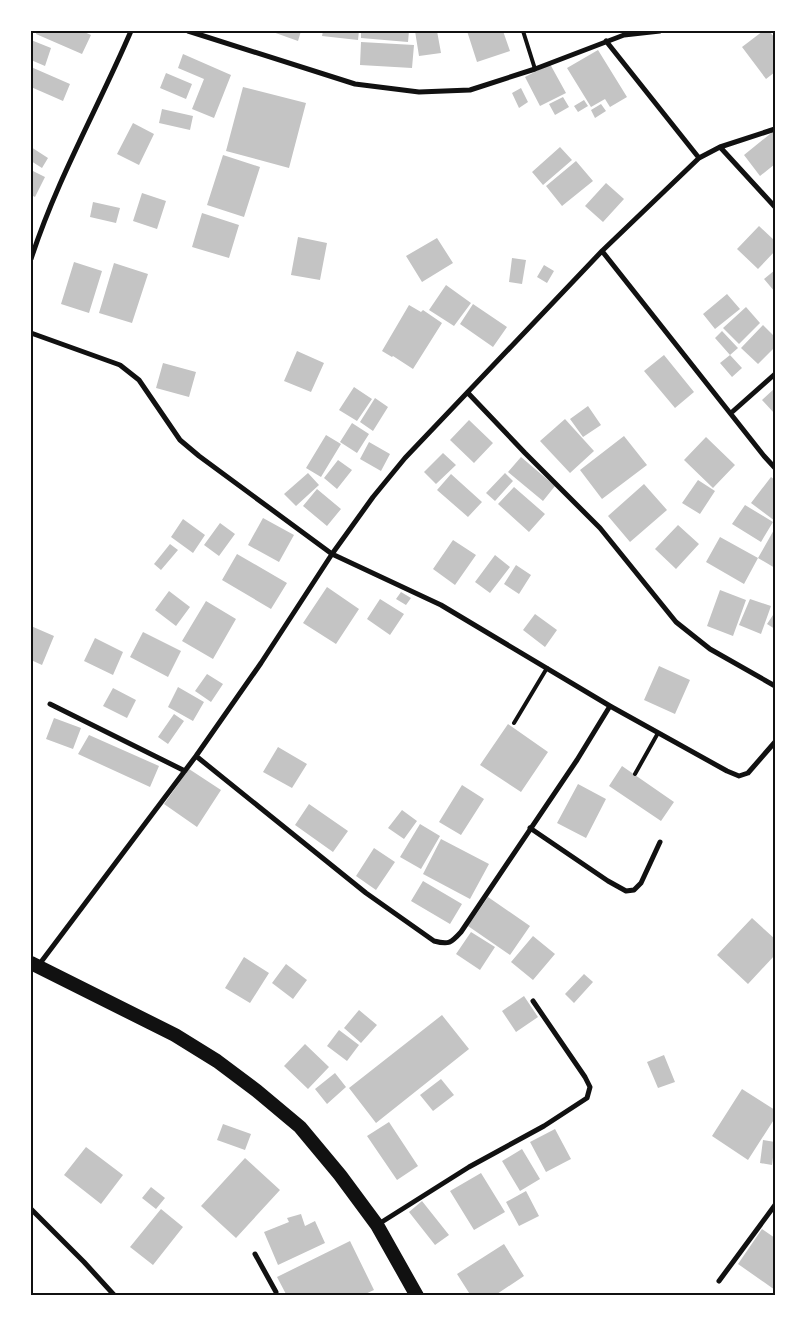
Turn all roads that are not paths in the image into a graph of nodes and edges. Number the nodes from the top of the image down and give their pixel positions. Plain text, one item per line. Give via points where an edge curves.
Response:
1 (131, 31) edge
2 (188, 31) edge
3 (523, 31) edge
4 (660, 31) edge
5 (623, 33) edge
6 (606, 41) junction
7 (536, 69) junction
8 (775, 129) edge
9 (720, 147) junction
10 (699, 158) junction
11 (775, 207) edge
12 (602, 251) junction
13 (31, 260) edge
14 (31, 332) edge
15 (775, 374) edge
16 (468, 393) junction
17 (731, 413) junction
18 (775, 468) edge
19 (332, 554) junction
20 (547, 668) junction
21 (775, 686) edge
22 (50, 704) dead end
23 (610, 706) junction
24 (514, 723) dead end
25 (658, 733) junction
26 (775, 742) edge
27 (196, 756) junction
28 (185, 771) junction
29 (635, 774) dead end
30 (530, 828) junction
31 (660, 842) dead end
32 (34, 965) edge
33 (534, 1000) dead end
34 (775, 1205) edge
35 (31, 1210) edge
36 (377, 1225) junction
37 (255, 1254) dead end
38 (719, 1281) dead end
39 (414, 1294) edge
40 (115, 1296) edge
41 (276, 1296) edge

1 - 13 street via 66,167
2 - 7 street via 356,84 419,92 470,90
3 - 7 lane
4 - 5 street
5 - 6 street
6 - 7 street
6 - 10 street
8 - 9 street
9 - 10 street
9 - 11 street
10 - 12 street
12 - 16 street
12 - 17 street
14 - 19 street via 120,365 139,380 180,440
15 - 17 street
16 - 19 street via 405,458
16 - 21 street via 600,528 676,622 710,648
17 - 18 street
19 - 20 street via 441,605
19 - 27 street
20 - 23 street
20 - 24 lane
22 - 28 street
23 - 25 street
23 - 30 street
25 - 26 street via 739,776 748,773
25 - 29 lane
27 - 28 street
27 - 30 street via 366,893 443,944 452,942 461,932
28 - 32 street
30 - 31 street via 626,891 634,890 641,883
32 - 36 highway via 175,1035 257,1091 300,1128
33 - 36 street via 586,1077 590,1087 587,1098
34 - 38 street
35 - 40 street
36 - 39 highway
37 - 41 street

